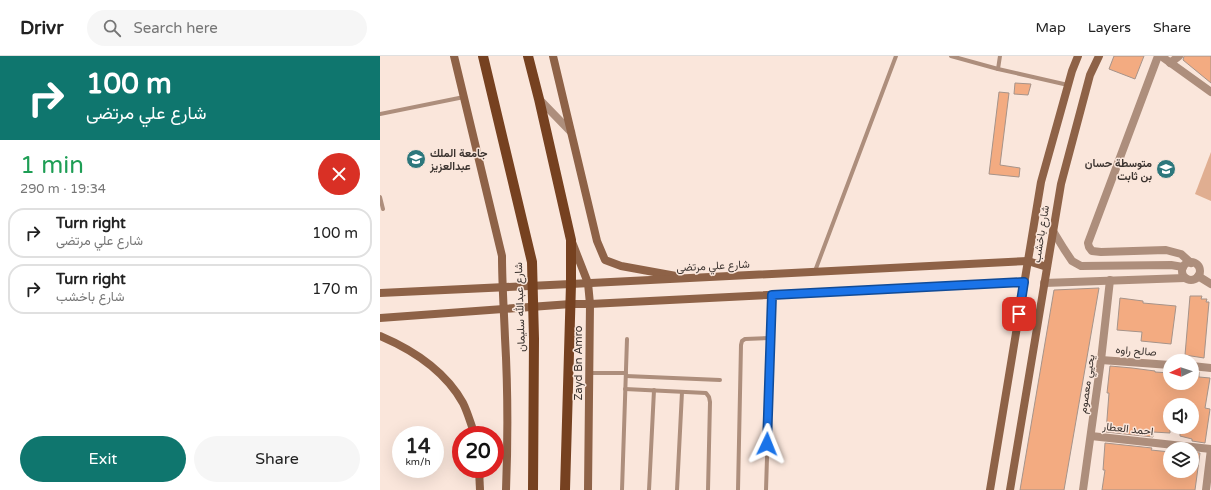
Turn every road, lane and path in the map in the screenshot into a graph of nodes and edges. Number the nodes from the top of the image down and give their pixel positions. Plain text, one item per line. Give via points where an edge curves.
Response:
1 (454, 56) edge
2 (483, 56) edge
3 (528, 56) edge
4 (553, 56) edge
5 (896, 56) edge
6 (951, 56) edge
7 (1000, 56) edge
8 (1078, 56) edge
9 (1099, 56) edge
10 (1159, 56) edge
11 (1179, 56) edge
12 (1170, 62) junction
13 (998, 69) junction
14 (1068, 85) junction
15 (1211, 92) edge
16 (464, 97) junction
17 (539, 99) junction
18 (380, 114) edge
19 (571, 132) junction
20 (380, 198) edge
21 (383, 209) dead end
22 (1053, 230) junction
23 (571, 240) junction
24 (1028, 261) junction
25 (1190, 263) junction
26 (1047, 267) junction
27 (1183, 267) junction
28 (815, 272) junction
29 (1198, 276) junction
30 (691, 278) junction
31 (1185, 278) junction
32 (1110, 280) junction
33 (1024, 282) junction
34 (1044, 282) junction
35 (588, 283) junction
36 (571, 284) junction
37 (1211, 284) edge
38 (532, 286) junction
39 (502, 288) junction
40 (380, 293) edge
41 (772, 295) junction
42 (570, 304) junction
43 (590, 304) junction
44 (533, 307) junction
45 (504, 309) junction
46 (380, 318) edge
47 (380, 336) edge
48 (771, 338) junction
49 (627, 339) dead end
50 (1101, 360) junction
51 (1163, 364) edge
52 (1199, 367) edge
53 (1211, 368) edge
54 (589, 373) junction
55 (626, 374) junction
56 (720, 380) dead end
57 (625, 389) junction
58 (654, 390) junction
59 (682, 392) junction
60 (472, 426) edge
61 (1091, 436) junction
62 (1211, 452) edge
63 (479, 478) edge
64 (480, 490) edge
65 (506, 490) edge
66 (533, 490) edge
67 (565, 490) edge
68 (588, 490) edge
69 (622, 490) edge
70 (649, 490) edge
71 (677, 490) edge
72 (708, 490) edge
73 (738, 490) edge
74 (766, 490) edge
75 (990, 490) edge
76 (1010, 490) edge
77 (1083, 490) edge
78 (1206, 490) edge

1 - 16 main road
2 - 38 main road, شارع عبدالله سليمان via 532,262
3 - 17 main road
4 - 19 main road
5 - 28 lane
6 - 13 lane
7 - 13 lane
8 - 14 main road, شارع باخشب
9 - 22 main road, شارع باخشب via 1090,76 1061,184
10 - 12 street
10 - 25 street via 1088,243 1092,251 1101,252 1166,250 1181,254
11 - 12 street
12 - 15 street
13 - 14 lane
14 - 24 main road, شارع باخشب via 1041,182
16 - 18 lane
16 - 39 main road via 502,256
17 - 19 street
17 - 23 main road
19 - 30 main road via 605,260 621,266
20 - 21 lane
22 - 26 main road, شارع باخشب
22 - 27 street via 1072,261 1080,266
23 - 35 main road, Zayd Bn Amro
23 - 36 main road
24 - 26 main road, شارع علي مرتضى
24 - 28 main road, شارع علي مرتضى
24 - 33 main road, شارع باخشب
25 - 27 street
25 - 29 street via 1199,268
26 - 34 main road, شارع باخشب
27 - 31 street via 1182,273
28 - 30 main road, شارع علي مرتضى
29 - 31 street via 1193,280
29 - 37 street
30 - 35 main road, شارع علي مرتضى
31 - 32 street
32 - 34 street
32 - 50 street, يحيي معصوم
33 - 41 main road
33 - 75 main road, شارع باخشب
34 - 76 main road, شارع باخشب
35 - 36 main road, شارع علي مرتضى
35 - 43 main road, Zayd Bn Amro
36 - 38 main road, شارع علي مرتضى
36 - 42 main road
38 - 39 main road, شارع علي مرتضى
38 - 44 main road, شارع عبدالله سليمان
39 - 40 main road, شارع علي مرتضى
39 - 45 main road
41 - 43 main road
41 - 48 lane
42 - 43 main road
42 - 44 main road
42 - 67 main road
43 - 54 main road, Zayd Bn Amro
44 - 45 main road
44 - 66 main road, شارع عبدالله سليمان
45 - 46 main road
45 - 65 main road via 508,442
47 - 60 main road via 428,362 448,382 463,404
48 - 73 lane via 745,339 741,345
48 - 74 lane
49 - 55 lane
50 - 51 street, صالح راوه
50 - 61 street, يحيي معصوم
52 - 53 street
54 - 55 lane
54 - 68 main road, Zayd Bn Amro
55 - 56 lane
55 - 57 lane
57 - 58 lane
57 - 69 lane
58 - 59 lane
58 - 70 lane
59 - 71 lane
59 - 72 lane via 706,393 709,397
61 - 62 street, احمد العطار
61 - 77 street, يحيي معصوم
62 - 78 street
63 - 64 main road

